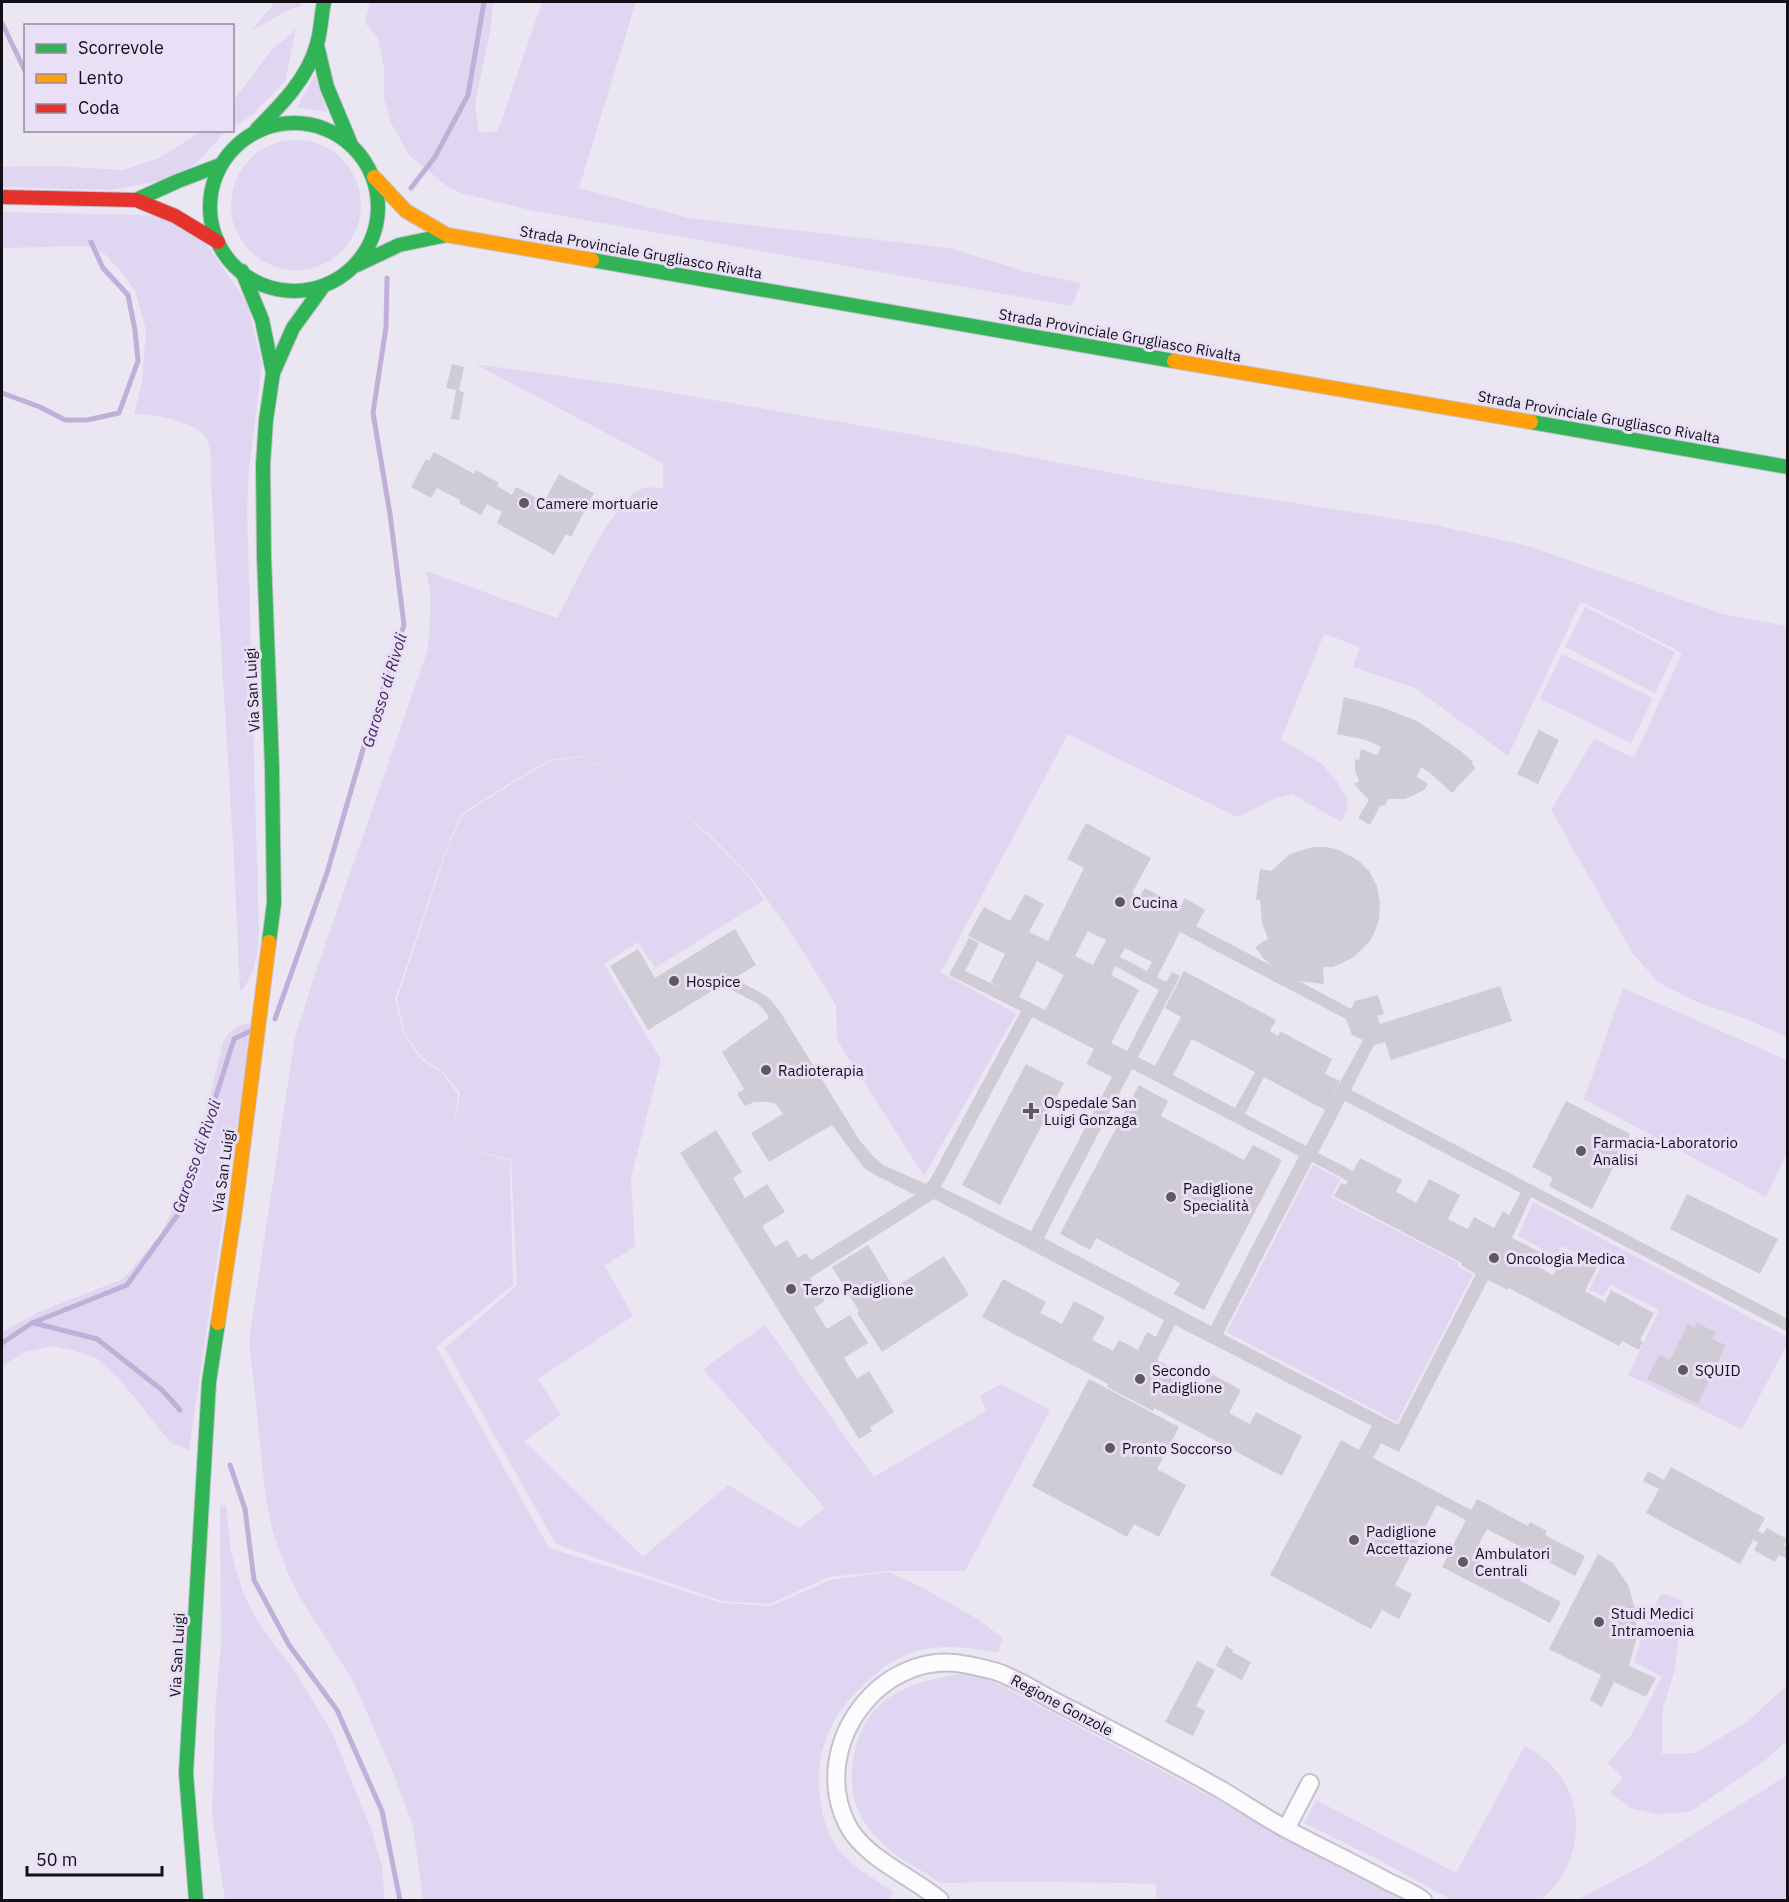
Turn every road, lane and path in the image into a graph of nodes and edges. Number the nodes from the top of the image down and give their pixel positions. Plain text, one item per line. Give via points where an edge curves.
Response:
1 (324, 2) edge
2 (317, 45) junction
3 (253, 132) junction
4 (350, 142) junction
5 (220, 165) junction
6 (374, 177) junction
7 (2, 197) edge
8 (136, 200) junction
9 (447, 235) junction
10 (218, 242) junction
11 (354, 267) junction
12 (242, 271) junction
13 (322, 288) junction
14 (273, 373) junction
15 (1788, 467) edge
16 (1310, 1783) dead end
17 (1286, 1829) junction
18 (196, 1900) edge
19 (940, 1900) edge
20 (1423, 1900) edge

1 - 2 street
2 - 3 street via 289,96
2 - 4 street via 327,87
3 - 4 street via 277,124 308,124
3 - 5 street via 234,146
4 - 6 street
5 - 8 street
5 - 10 street via 210,194 211,220
6 - 9 street, Strada Provinciale Grugliasco Rivalta via 406,211
6 - 11 street via 378,211 373,239
7 - 8 street
8 - 10 street via 175,216
9 - 11 street, Strada Provinciale Grugliasco Rivalta via 399,245
9 - 15 street, Strada Provinciale Grugliasco Rivalta
10 - 12 street
11 - 13 street
12 - 13 street via 277,290 300,292
12 - 14 street, Via San Luigi via 262,320
13 - 14 street, Via San Luigi via 293,328
14 - 18 street, Via San Luigi via 263,464 274,903 209,1382 186,1773
16 - 17 street
17 - 19 street, Regione Gonzole via 1220,1789 1005,1675 965,1664 922,1666 891,1678 858,1709 846,1734 836,1786 839,1806 860,1844
17 - 20 street, Regione Gonzole

